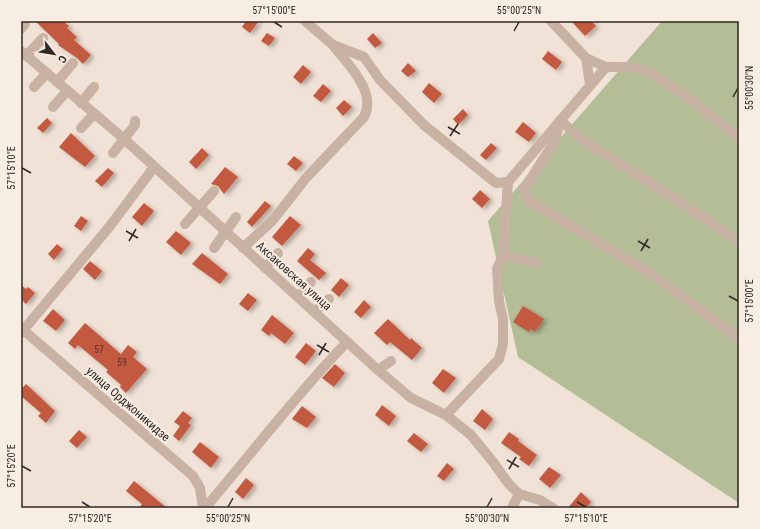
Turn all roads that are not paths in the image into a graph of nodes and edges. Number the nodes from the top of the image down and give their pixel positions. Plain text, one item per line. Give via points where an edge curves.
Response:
1 (305, 21) edge
2 (551, 21) edge
3 (43, 38) dead end
4 (334, 44) junction
5 (24, 54) edge
6 (586, 58) junction
7 (73, 63) dead end
8 (606, 67) junction
9 (47, 73) junction
10 (57, 82) junction
11 (590, 84) junction
12 (34, 87) dead end
13 (94, 87) dead end
14 (67, 90) junction
15 (81, 102) junction
16 (53, 107) dead end
17 (94, 114) junction
18 (560, 120) junction
19 (136, 121) dead end
20 (81, 128) dead end
21 (123, 138) junction
22 (739, 138) edge
23 (113, 153) dead end
24 (154, 167) junction
25 (508, 182) junction
26 (214, 191) dead end
27 (199, 208) junction
28 (236, 217) dead end
29 (185, 224) dead end
30 (225, 232) junction
31 (739, 242) edge
32 (214, 248) dead end
33 (244, 248) junction
34 (278, 253) dead end
35 (503, 255) junction
36 (536, 263) dead end
37 (265, 268) junction
38 (311, 282) dead end
39 (298, 297) junction
40 (329, 299) dead end
41 (315, 311) junction
42 (22, 330) edge
43 (739, 339) edge
44 (346, 343) junction
45 (391, 361) dead end
46 (378, 370) junction
47 (446, 415) junction
48 (519, 494) junction
49 (204, 508) edge
50 (512, 508) edge
51 (553, 508) edge

1 - 4 street
2 - 6 street
3 - 5 street
4 - 25 street via 364,57 380,80 424,125 496,183
4 - 33 street via 358,78 368,98 369,108 364,117 306,178 273,220
5 - 9 street, Аксаковская улица
6 - 8 street
6 - 11 street
7 - 10 street
8 - 11 street
8 - 22 street via 630,67 647,71 689,98
9 - 10 street, Аксаковская улица
9 - 12 street
10 - 14 street, Аксаковская улица
11 - 18 street
13 - 15 street
14 - 15 street, Аксаковская улица
14 - 16 street
15 - 17 street, Аксаковская улица
17 - 20 street
17 - 21 street, Аксаковская улица
18 - 25 street
18 - 31 street via 580,139
18 - 43 street via 555,141 524,192 528,200 656,277
19 - 21 street
21 - 23 street
21 - 24 street, Аксаковская улица
24 - 27 street, Аксаковская улица
24 - 42 street via 110,226
25 - 35 street
26 - 27 street
27 - 29 street
27 - 30 street, Аксаковская улица
28 - 30 street
30 - 32 street
30 - 33 street, Аксаковская улица
33 - 37 street, Аксаковская улица
34 - 37 street
35 - 36 street
35 - 47 street via 497,269 499,301 508,319 499,359
37 - 39 street, Аксаковская улица
38 - 39 street
39 - 41 street, Аксаковская улица
40 - 41 street
41 - 44 street, Аксаковская улица
42 - 49 street, улица Орджоникидзе via 193,476 200,488
44 - 46 street, Аксаковская улица
44 - 49 street via 306,385 280,420
45 - 46 street
46 - 47 street, Аксаковская улица via 411,398
47 - 48 street, Аксаковская улица via 471,436 508,484
48 - 50 street
48 - 51 street, Аксаковская улица via 540,500

